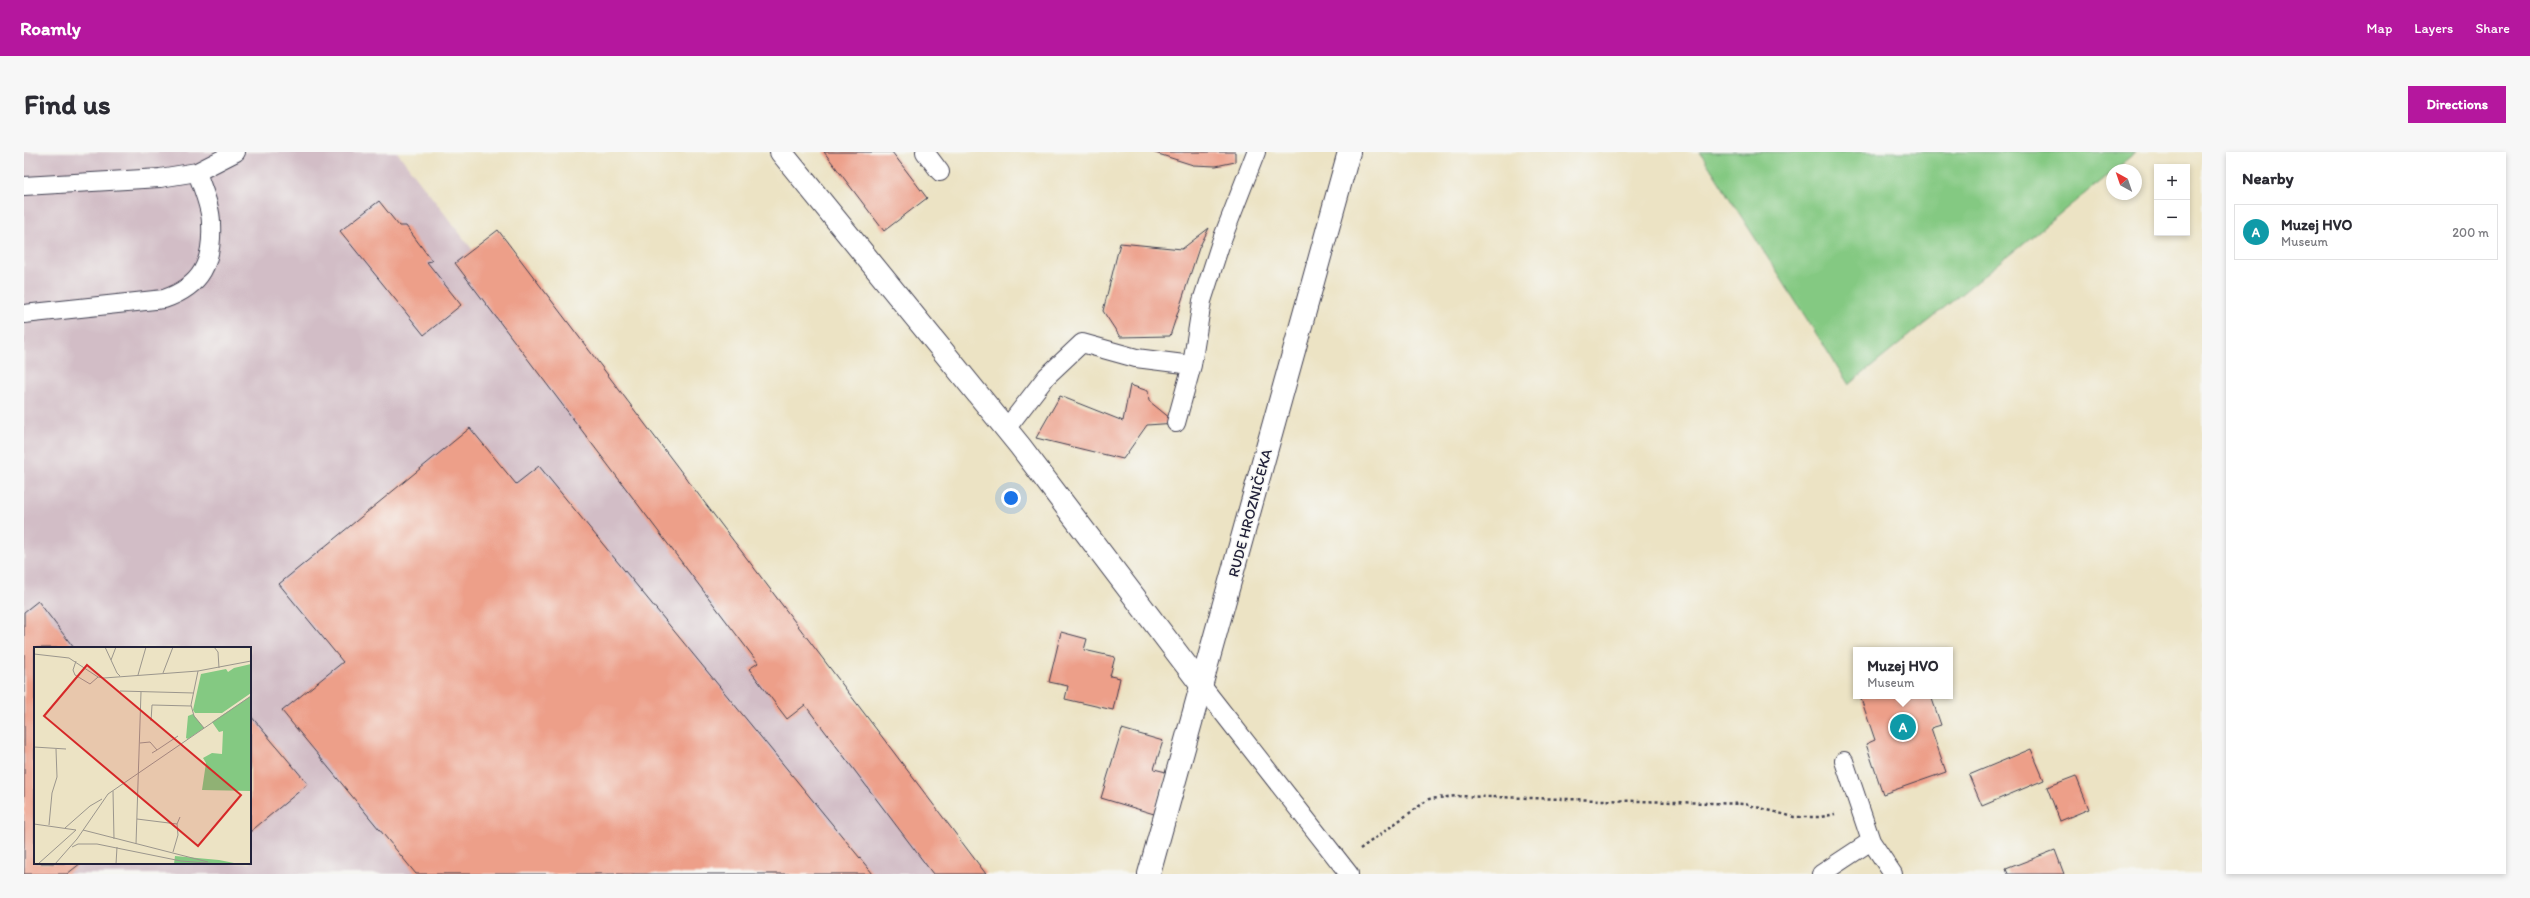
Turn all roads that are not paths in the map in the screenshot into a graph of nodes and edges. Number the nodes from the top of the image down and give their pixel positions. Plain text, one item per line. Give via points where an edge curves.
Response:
1 (236, 152) edge
2 (781, 152) edge
3 (925, 152) edge
4 (1256, 152) edge
5 (1349, 152) edge
6 (197, 172) junction
7 (940, 172) dead end
8 (24, 186) edge
9 (24, 314) edge
10 (1192, 365) junction
11 (1176, 424) dead end
12 (1006, 429) junction
13 (1202, 686) junction
14 (1844, 761) dead end
15 (1871, 841) junction
16 (1345, 868) edge
17 (1149, 874) edge
18 (1821, 874) edge
19 (1893, 874) edge

1 - 6 lane
2 - 12 street
3 - 7 lane
4 - 10 lane via 1221,242 1202,300
5 - 13 street, RUDE HROZNIČEKA
6 - 8 lane via 160,178
6 - 9 lane via 212,222 207,261 199,279 183,292 164,299
10 - 11 lane
10 - 12 lane via 1136,358 1082,343 1047,376
12 - 13 street
13 - 16 lane
13 - 17 street, RUDE HROZNIČEKA
14 - 15 lane
15 - 18 lane
15 - 19 lane

